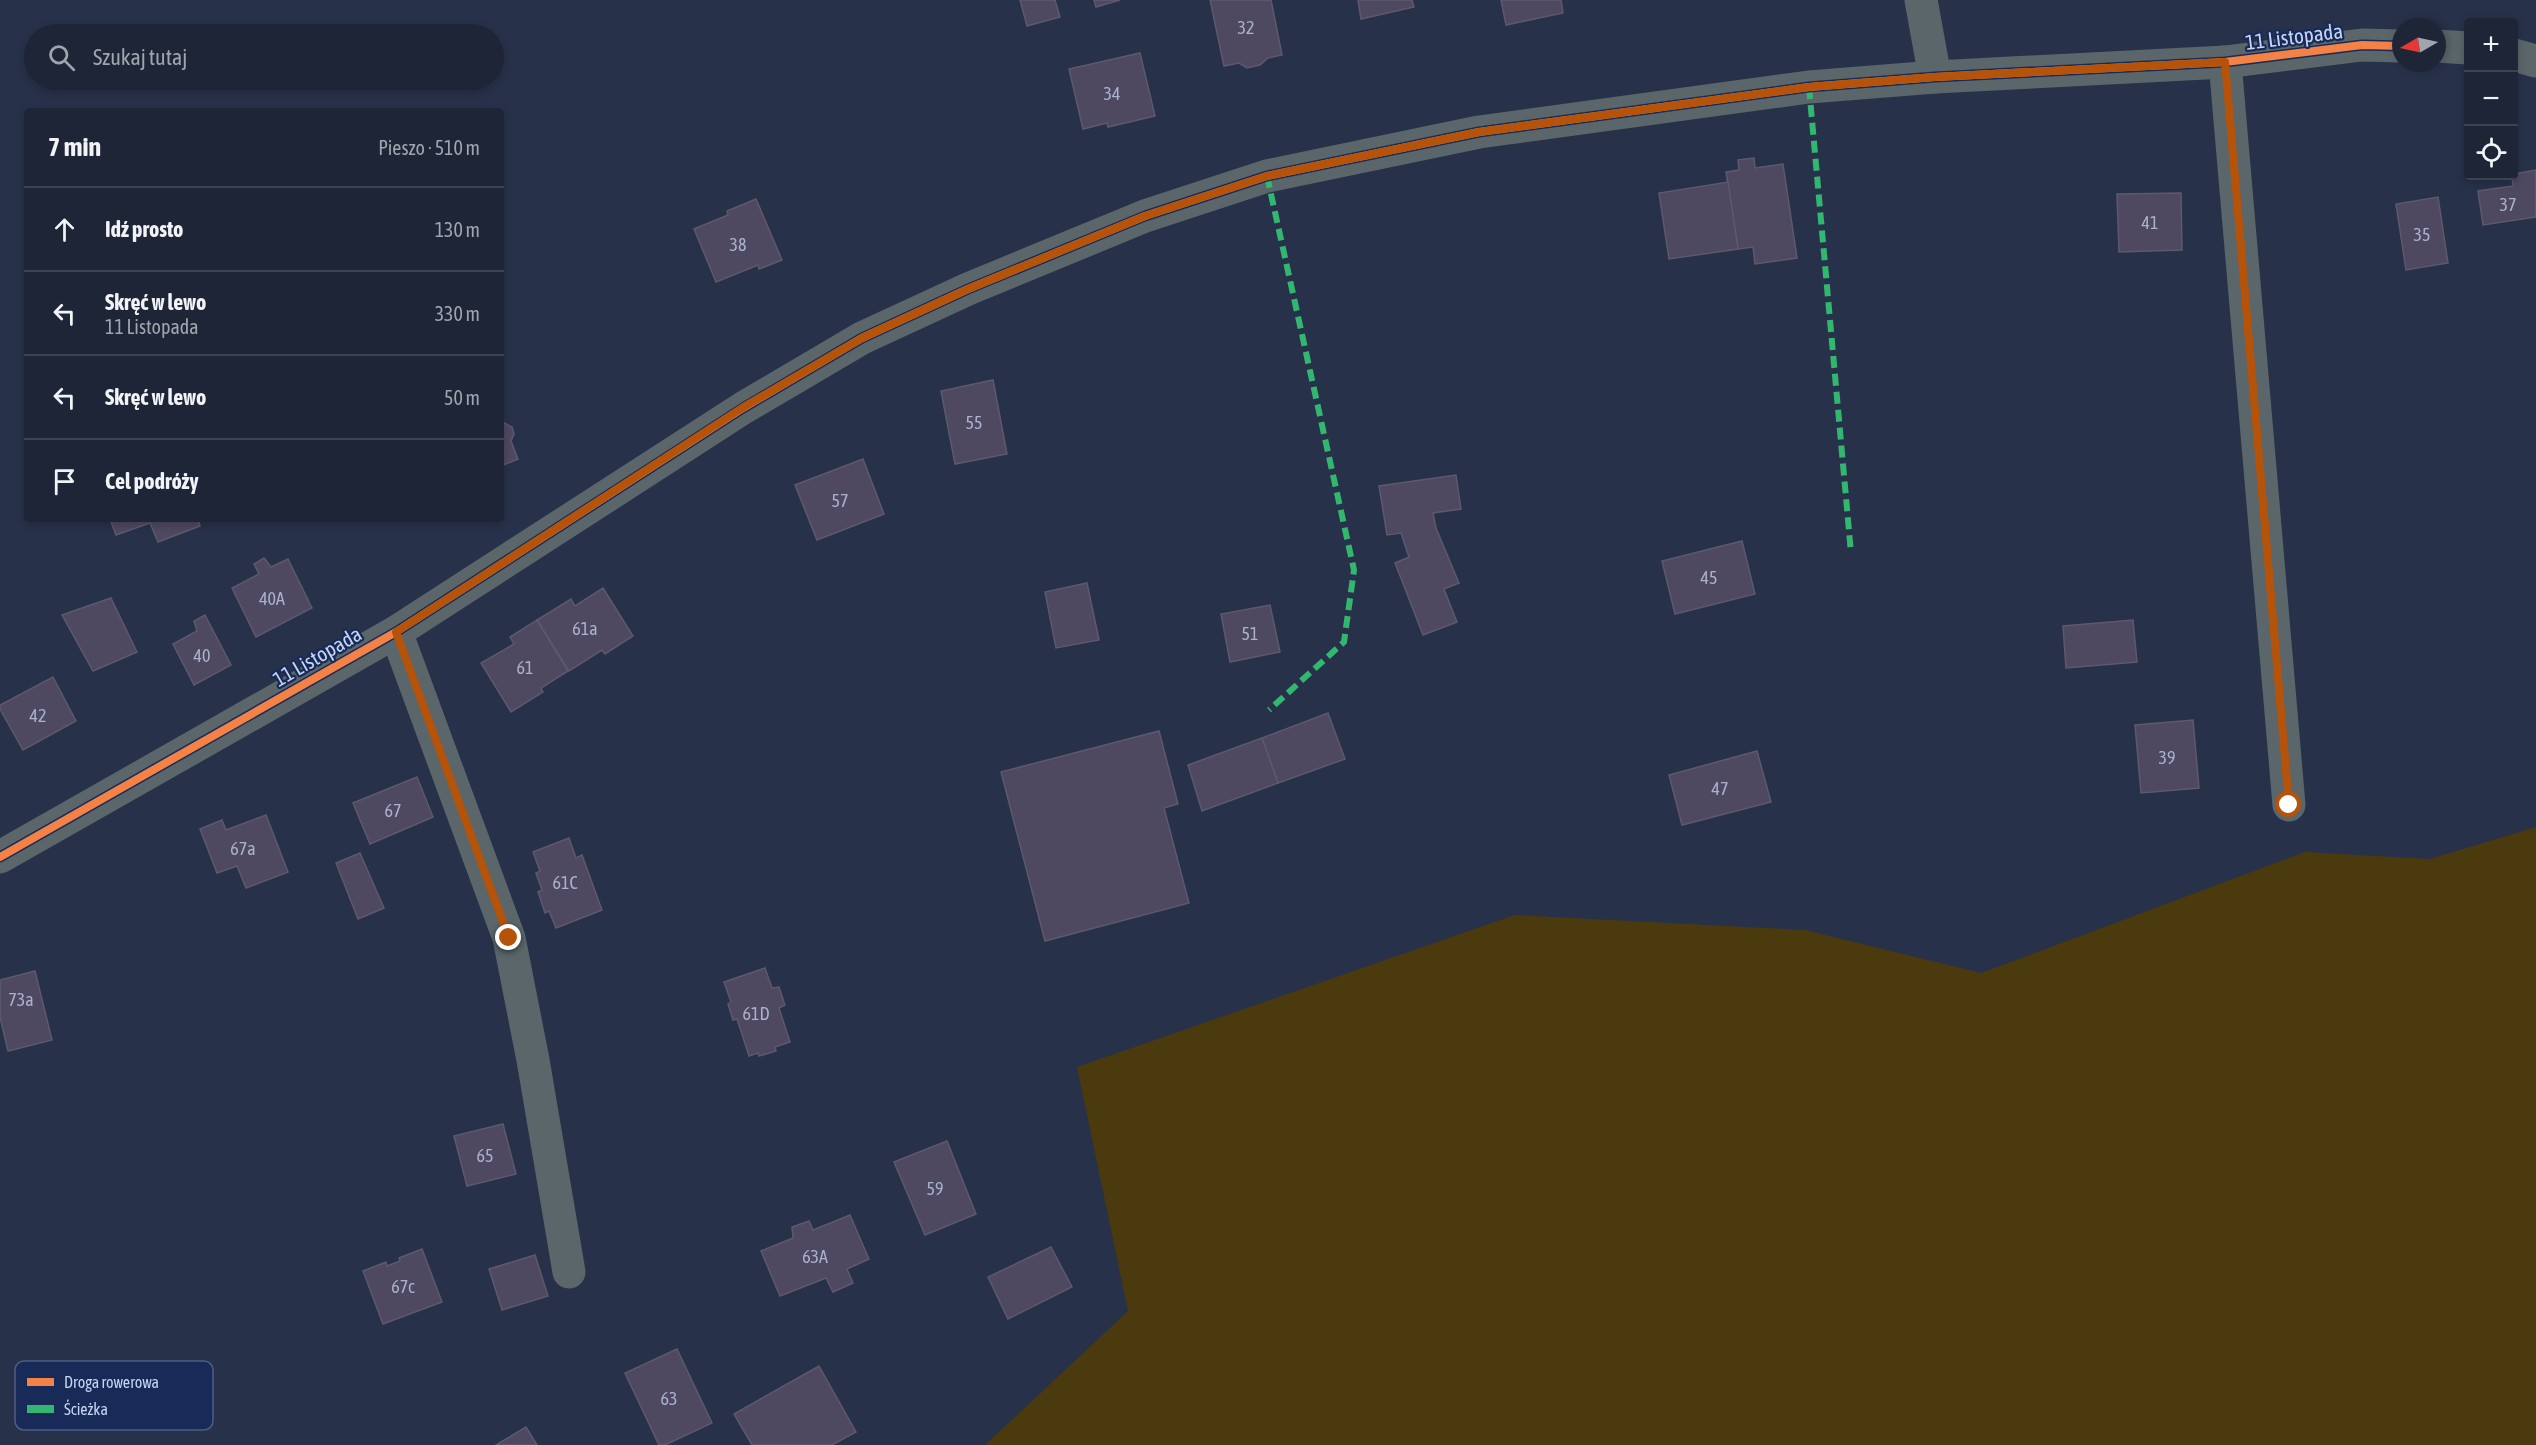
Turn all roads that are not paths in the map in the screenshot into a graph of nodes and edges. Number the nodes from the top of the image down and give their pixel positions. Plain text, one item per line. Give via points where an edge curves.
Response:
1 (1921, 0) edge
2 (2392, 46) edge
3 (2446, 47) edge
4 (2464, 48) edge
5 (2518, 56) edge
6 (2536, 61) edge
7 (2225, 62) junction
8 (1935, 77) junction
9 (396, 632) junction
10 (2289, 805) dead end
11 (0, 857) edge
12 (569, 1272) dead end

1 - 8 street
2 - 7 street, 11 Listopada via 2361,45
3 - 4 street
5 - 6 street
7 - 8 street, 11 Listopada
7 - 10 street
8 - 9 street, 11 Listopada via 1809,87 1479,132 1267,176 1145,216 968,289 862,338 742,408
9 - 11 street, 11 Listopada
9 - 12 street via 509,938

